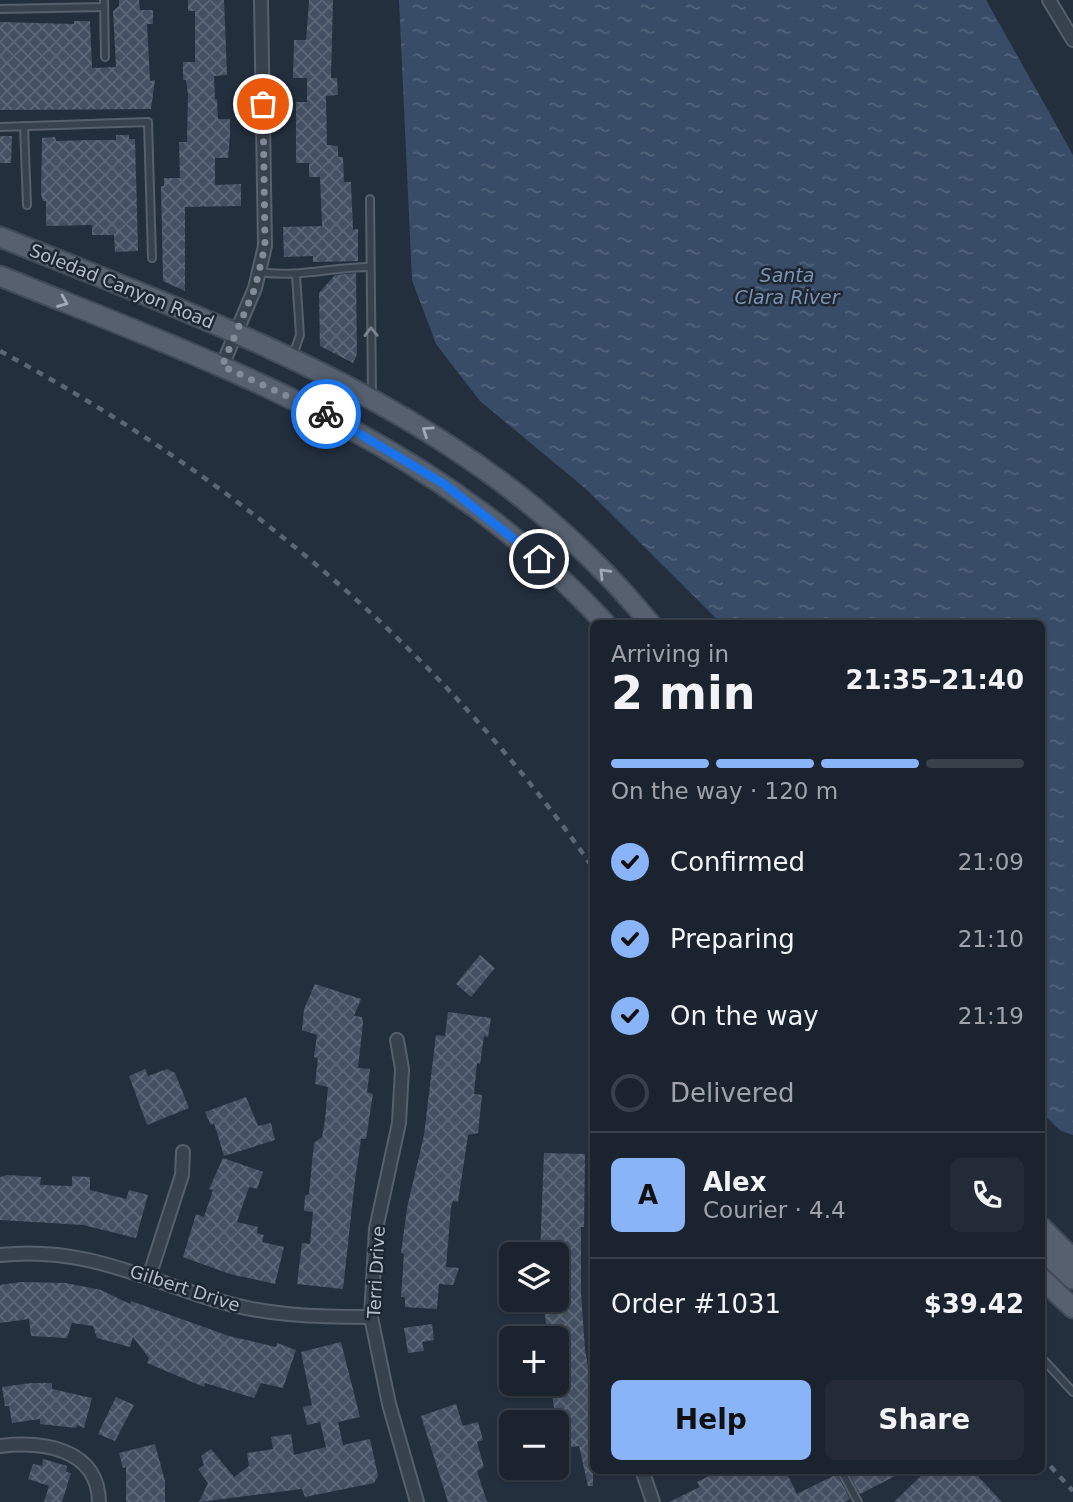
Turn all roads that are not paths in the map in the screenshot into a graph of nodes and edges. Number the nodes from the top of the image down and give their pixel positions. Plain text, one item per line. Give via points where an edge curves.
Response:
1 (261, 0) edge
2 (1049, 0) edge
3 (104, 4) edge
4 (0, 9) edge
5 (1073, 40) edge
6 (105, 57) dead end
7 (24, 126) junction
8 (0, 127) edge
9 (370, 199) dead end
10 (27, 205) dead end
11 (0, 237) edge
12 (152, 258) dead end
13 (370, 267) junction
14 (259, 272) junction
15 (296, 275) junction
16 (0, 276) edge
17 (239, 332) junction
18 (292, 357) junction
19 (222, 366) junction
20 (372, 397) junction
21 (602, 620) edge
22 (647, 620) edge
23 (397, 1040) dead end
24 (183, 1152) dead end
25 (1045, 1231) edge
26 (1045, 1253) edge
27 (0, 1255) edge
28 (1073, 1259) edge
29 (149, 1277) junction
30 (1073, 1279) edge
31 (1045, 1282) edge
32 (1073, 1308) edge
33 (371, 1317) junction
34 (1045, 1361) edge
35 (1073, 1392) edge
36 (0, 1446) edge
37 (643, 1474) edge
38 (843, 1474) edge
39 (412, 1501) edge
40 (99, 1502) edge
41 (653, 1502) edge
42 (858, 1502) edge

1 - 14 street via 265,246
2 - 5 street
3 - 4 lane
3 - 6 lane
7 - 8 lane
7 - 10 lane
7 - 12 lane via 148,122
9 - 13 lane
11 - 17 main road, Soledad Canyon Road
13 - 15 lane via 330,267
20 -> 13 lane
14 - 15 lane
14 - 17 street
15 - 18 lane via 300,335
16 -> 19 main road, Soledad Canyon Road
17 - 18 main road, Soledad Canyon Road
17 - 19 street
18 - 20 main road, Soledad Canyon Road
19 - 21 main road, Soledad Canyon Road via 352,427 444,484 530,551
22 -> 20 main road, Soledad Canyon Road via 539,513 481,467
23 - 33 street, Terri Drive via 402,1069 399,1123 376,1229
24 - 29 street via 182,1175
25 - 28 main road
26 - 30 main road
27 - 29 street, Gilbert Drive via 62,1253
29 - 33 street, Gilbert Drive via 263,1312
31 - 32 main road
33 - 39 street, Terri Drive
34 - 35 lane
36 - 40 street via 51,1445 75,1456 92,1472
37 - 41 street
38 - 42 lane

